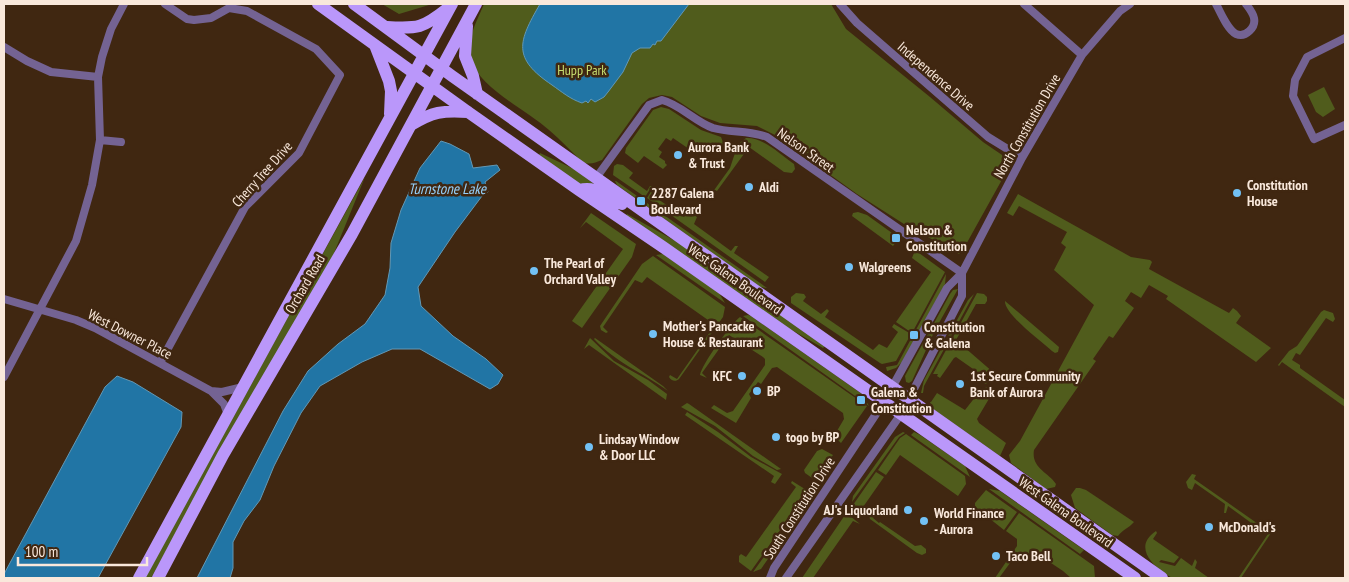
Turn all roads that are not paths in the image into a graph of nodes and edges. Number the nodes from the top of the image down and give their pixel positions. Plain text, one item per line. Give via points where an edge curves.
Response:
1 (124, 4) edge
2 (164, 4) edge
3 (318, 4) edge
4 (354, 4) edge
5 (476, 4) edge
6 (840, 4) edge
7 (1024, 4) edge
8 (1130, 4) edge
9 (1216, 4) edge
10 (1246, 4) edge
11 (451, 5) edge
12 (467, 21) junction
13 (386, 27) junction
14 (1345, 38) edge
15 (375, 45) junction
16 (4, 47) edge
17 (424, 54) junction
18 (1082, 55) junction
19 (442, 68) junction
20 (414, 74) junction
21 (98, 77) junction
22 (432, 86) junction
23 (477, 94) junction
24 (468, 112) junction
25 (390, 117) junction
26 (1345, 125) edge
27 (409, 127) junction
28 (100, 140) junction
29 (121, 142) dead end
30 (1022, 158) junction
31 (596, 178) junction
32 (578, 190) junction
33 (636, 207) junction
34 (962, 272) junction
35 (4, 299) edge
36 (40, 309) junction
37 (160, 363) junction
38 (4, 377) edge
39 (243, 387) junction
40 (892, 387) junction
41 (211, 391) junction
42 (908, 399) junction
43 (884, 402) junction
44 (901, 414) junction
45 (228, 416) junction
46 (139, 578) edge
47 (158, 578) edge
48 (770, 578) edge
49 (786, 578) edge
50 (1135, 578) edge
51 (1162, 578) edge

1 - 21 street via 104,47
2 - 37 street, Cherry Tree Drive via 194,20 211,18 229,8 247,11 316,48 340,75 299,153 245,207
3 - 15 main road, West Galena Boulevard
4 - 13 main road, West Galena Boulevard
5 - 12 main road, Orchard Road
6 - 30 street, Independence Drive via 857,24 988,137
7 - 18 street
8 - 18 street, North Constitution Drive
9 - 10 street via 1228,25 1239,35 1251,29 1254,21
11 - 13 main road via 424,25 415,28
11 - 17 main road, Orchard Road
12 - 19 main road, Orchard Road
12 - 23 main road via 465,56
13 - 17 main road, West Galena Boulevard
14 - 26 street via 1306,58 1294,80 1293,96 1314,139
15 - 20 main road, West Galena Boulevard
15 - 25 main road via 390,80
16 - 21 street via 51,72
17 - 19 main road, West Galena Boulevard
17 - 20 main road, Orchard Road
18 - 30 street, North Constitution Drive
19 - 22 main road, Orchard Road
19 - 23 main road, West Galena Boulevard
20 - 22 main road, West Galena Boulevard
20 - 25 main road, Orchard Road
21 - 28 street
22 - 24 main road, West Galena Boulevard
22 - 27 main road, Orchard Road
23 - 31 main road, West Galena Boulevard
24 - 27 main road via 439,112 425,116
24 - 32 main road, West Galena Boulevard
25 - 39 main road, Orchard Road
27 - 47 main road, Orchard Road
28 - 29 street
28 - 36 street via 92,185 76,242
30 - 34 street, North Constitution Drive
31 - 33 main road, West Galena Boulevard
31 - 34 street, Nelson Street via 649,105 662,100 715,128 766,137
32 - 33 main road via 595,190 617,203
32 - 43 main road, West Galena Boulevard
33 - 40 main road, West Galena Boulevard
34 - 40 street, North Constitution Drive via 947,288
34 - 42 street, North Constitution Drive via 962,296
35 - 36 street, West Downer Place
36 - 37 street, West Downer Place via 95,328
36 - 38 street
37 - 41 street, West Downer Place
39 - 41 street
39 - 45 main road, Orchard Road
40 - 42 main road, West Galena Boulevard
40 - 43 street, North Constitution Drive
41 - 45 street, West Downer Place via 224,404
42 - 44 street, North Constitution Drive
42 - 51 main road, West Galena Boulevard
43 - 44 main road, West Galena Boulevard
43 - 48 street, South Constitution Drive
44 - 49 street, South Constitution Drive
44 - 50 main road, West Galena Boulevard
45 - 46 main road, Orchard Road

